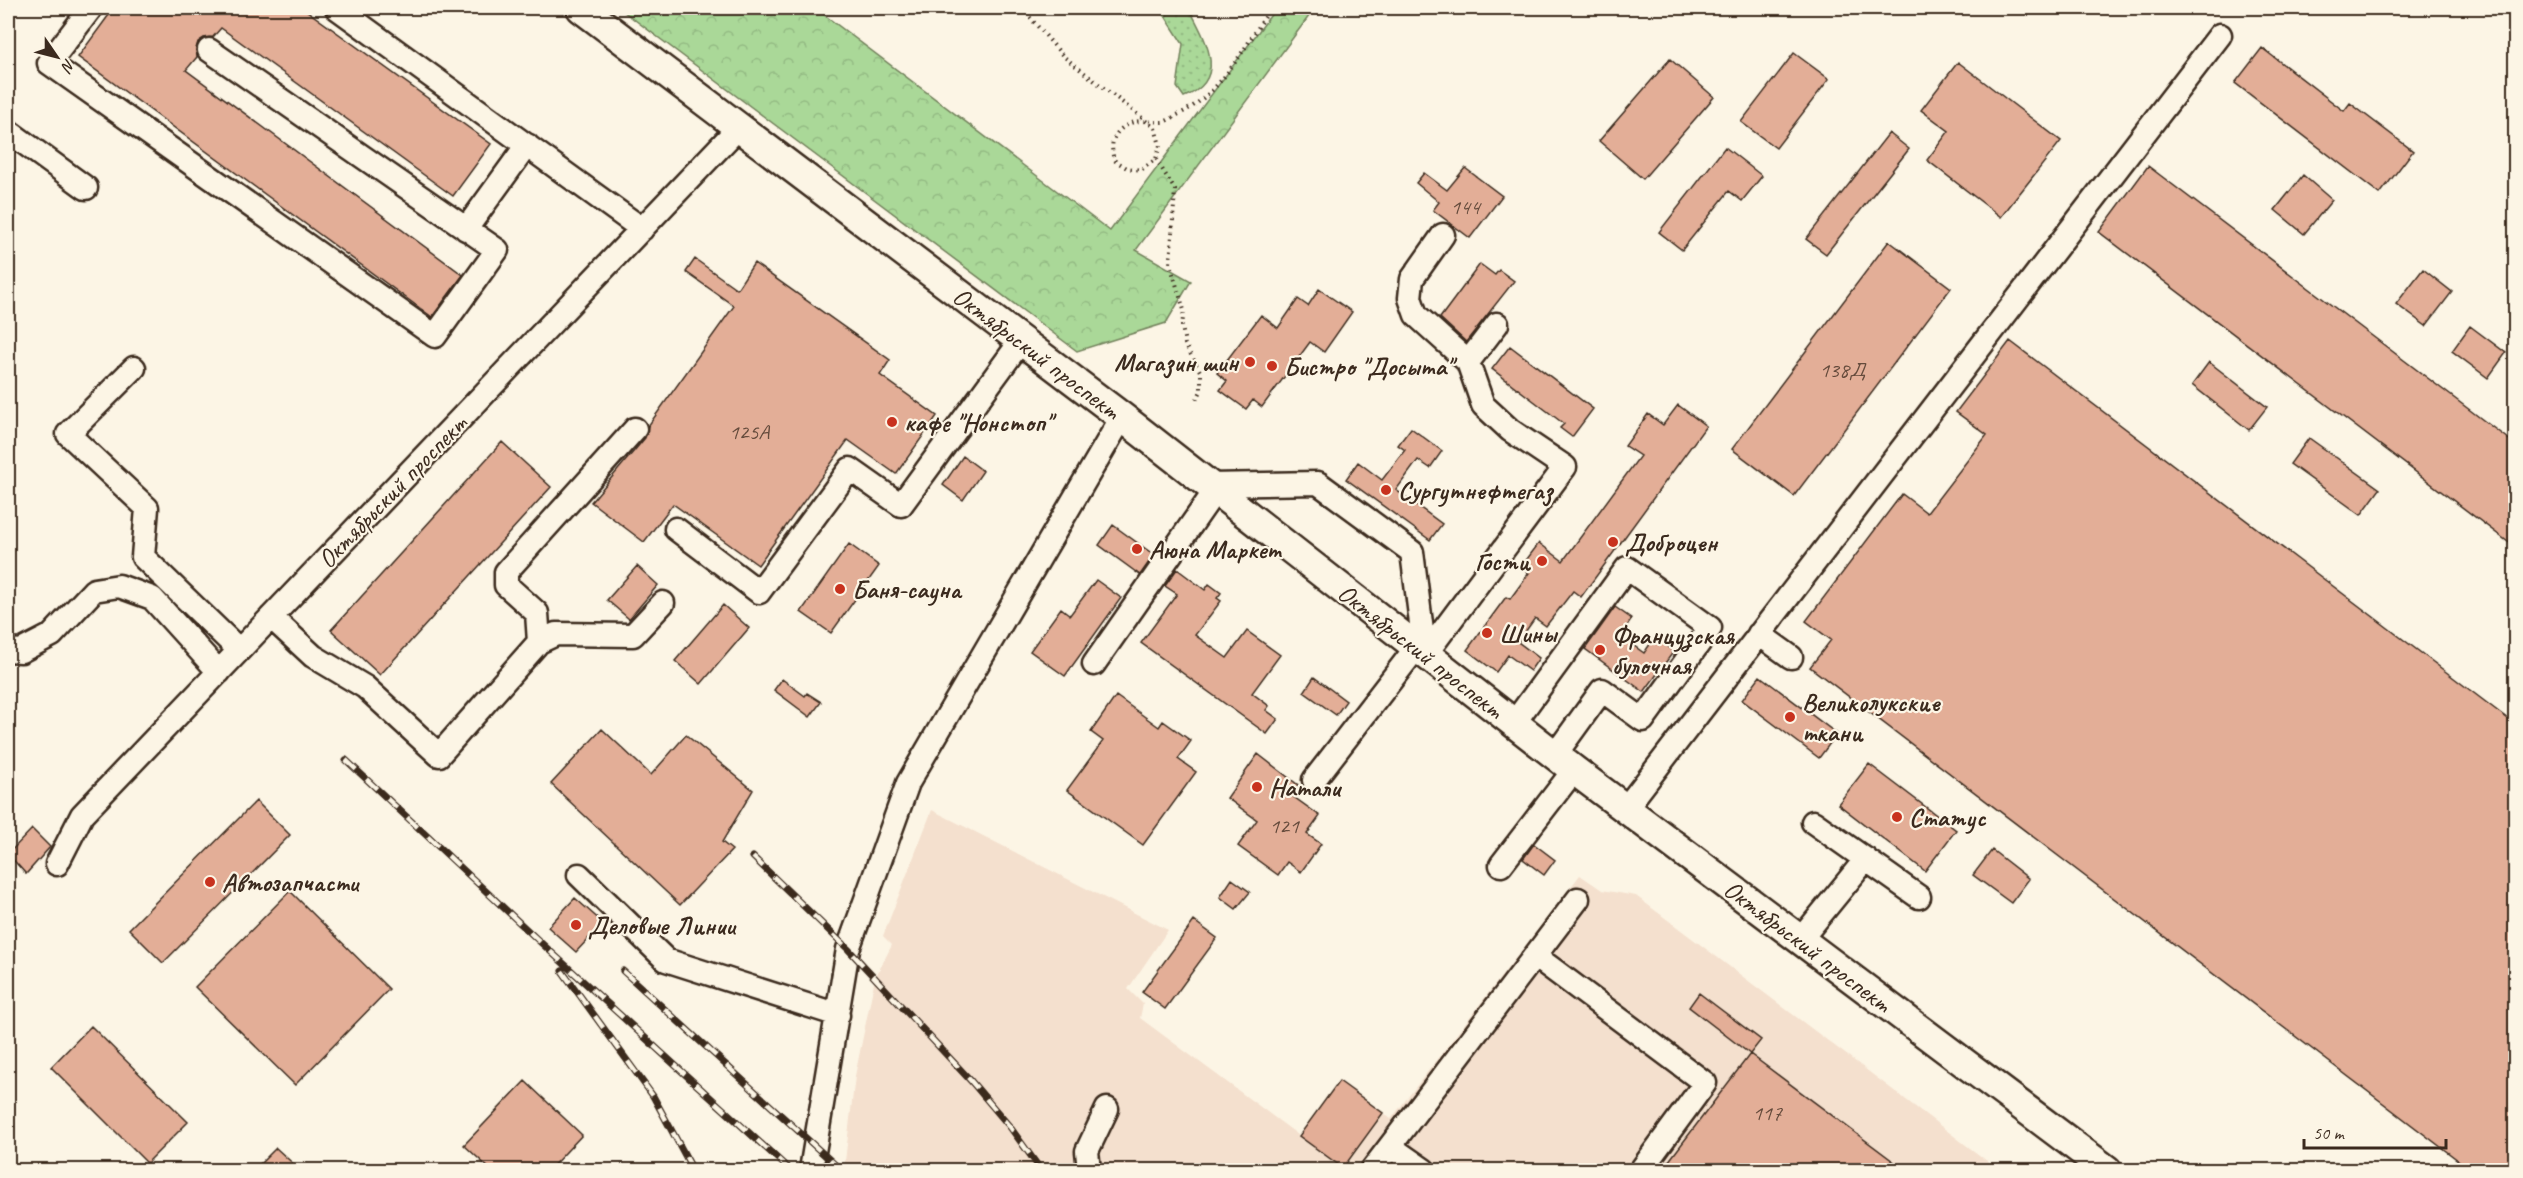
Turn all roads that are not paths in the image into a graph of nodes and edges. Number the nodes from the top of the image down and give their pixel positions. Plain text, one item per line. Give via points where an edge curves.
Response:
1 (91, 8) edge
2 (337, 8) edge
3 (581, 8) edge
4 (2220, 36) dead end
5 (208, 50) dead end
6 (739, 127) junction
7 (8, 130) edge
8 (527, 145) junction
9 (86, 188) dead end
10 (466, 229) junction
11 (642, 229) junction
12 (1443, 235) dead end
13 (1497, 324) dead end
14 (1022, 341) junction
15 (1468, 362) junction
16 (134, 368) dead end
17 (1122, 417) junction
18 (635, 429) dead end
19 (1212, 488) junction
20 (675, 529) dead end
21 (663, 603) dead end
22 (271, 617) junction
23 (1759, 634) junction
24 (539, 642) junction
25 (8, 650) edge
26 (239, 650) junction
27 (1420, 652) junction
28 (1791, 657) dead end
29 (1094, 664) dead end
30 (219, 672) junction
31 (1514, 723) junction
32 (1565, 762) junction
33 (1314, 780) dead end
34 (1626, 808) junction
35 (1813, 822) dead end
36 (1866, 859) junction
37 (57, 864) dead end
38 (1501, 866) dead end
39 (579, 875) dead end
40 (1919, 897) dead end
41 (1578, 899) dead end
42 (1800, 940) junction
43 (1535, 956) junction
44 (838, 1015) junction
45 (1107, 1109) dead end
46 (1391, 1146) junction
47 (810, 1170) edge
48 (1089, 1170) edge
49 (1372, 1170) edge
50 (1424, 1170) edge
51 (1641, 1170) edge
52 (2107, 1170) edge

1 - 10 street via 49,63 435,336 497,250
2 - 8 street
3 - 6 main road, Октябрьский проспект
4 - 23 street
5 - 10 street
6 - 11 street, Октябрьский проспект
6 - 14 main road, Октябрьский проспект
7 - 9 street
8 - 10 street
8 - 11 street
11 - 22 street, Октябрьский проспект
12 - 15 street via 1412,279 1410,298 1416,315
13 - 15 street
14 - 17 main road, Октябрьский проспект
14 - 20 street via 901,505 850,469 759,592
15 - 27 street via 1483,405 1510,430 1565,467
16 - 26 street via 68,434 147,508 143,557
17 - 19 main road, Октябрьский проспект
17 - 44 street via 908,783 848,949
18 - 24 street via 506,572 506,585 537,613
19 - 27 main road, Октябрьский проспект
19 - 27 street via 1318,483 1412,552
19 - 29 street
21 - 24 street via 633,635 556,634
22 - 24 street via 313,656 365,687 439,755
22 - 26 street, Октябрьский проспект
23 - 28 street
23 - 34 street
25 - 30 street via 21,651 52,635 94,590 119,586 152,598
26 - 30 street, Октябрьский проспект
27 - 31 main road, Октябрьский проспект
27 - 33 street
30 - 37 street, Октябрьский проспект via 82,815
31 - 32 main road, Октябрьский проспект
31 - 32 street via 1627,568 1710,628 1643,720 1602,690
32 - 34 main road, Октябрьский проспект
32 - 38 street
34 - 42 main road, Октябрьский проспект
35 - 36 street
36 - 40 street
36 - 42 street
39 - 44 street via 666,960
41 - 43 street
42 - 52 main road, Октябрьский проспект
43 - 46 street
43 - 51 street via 1705,1083
44 - 47 street
45 - 48 street via 1088,1151
46 - 49 street
46 - 50 street

